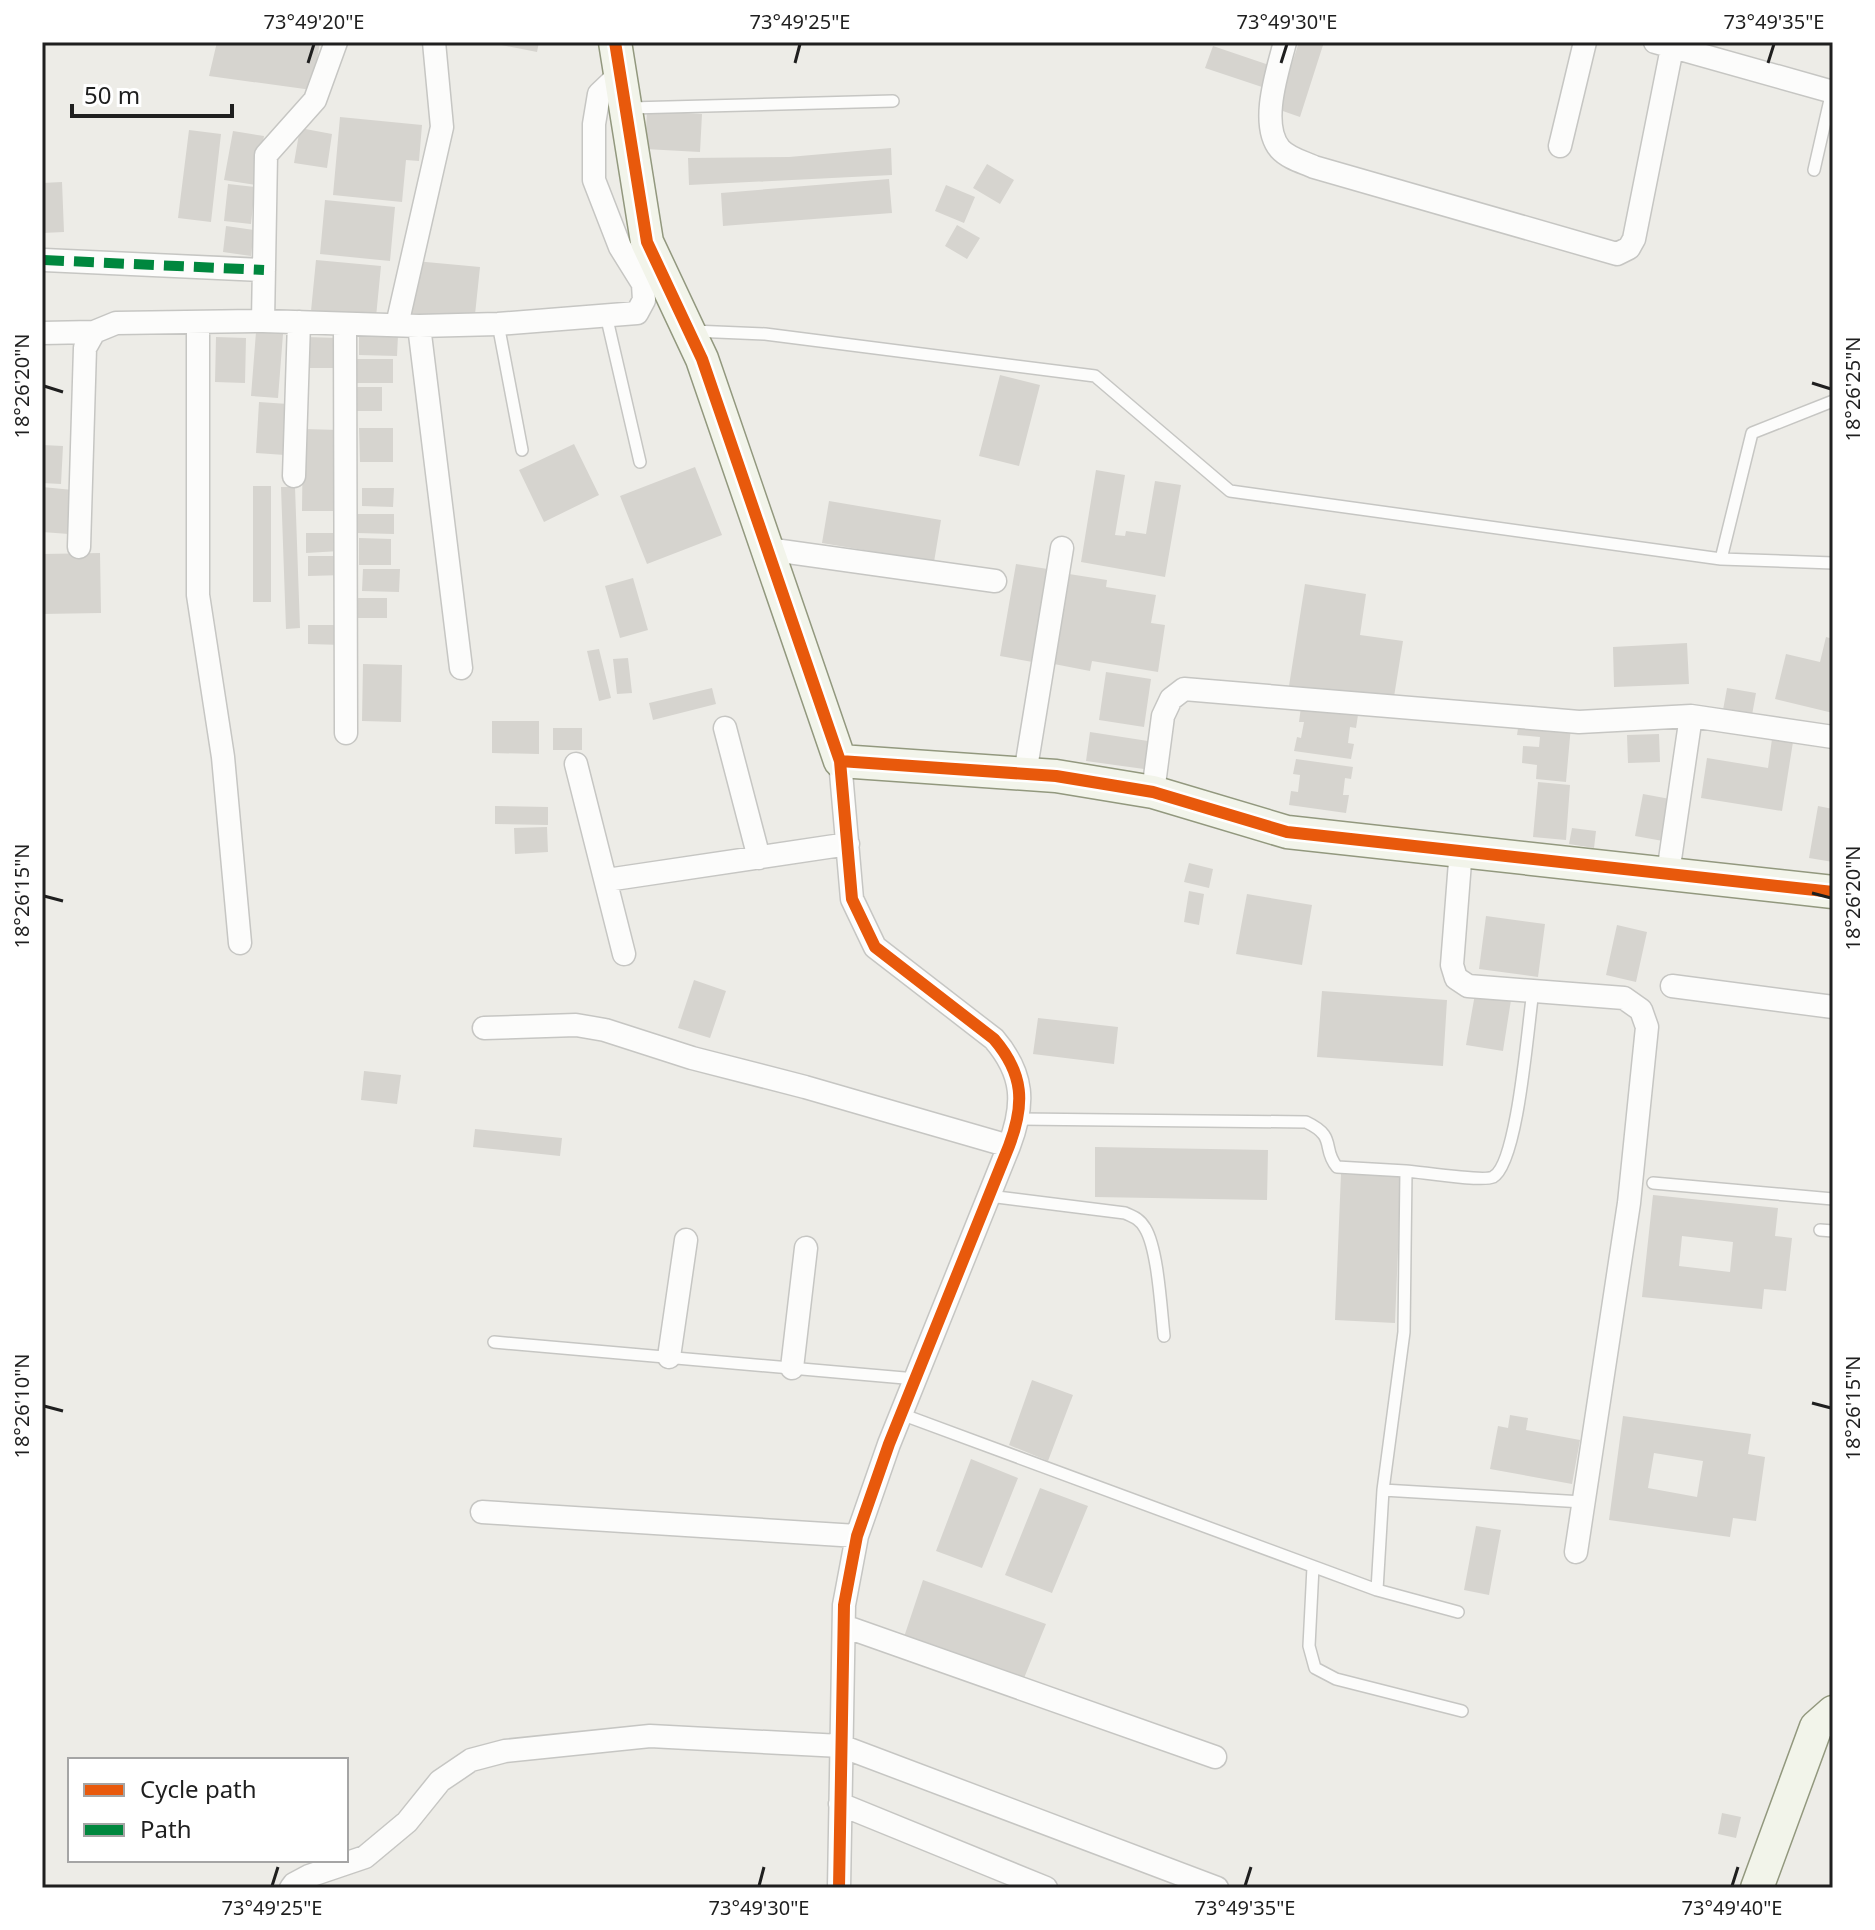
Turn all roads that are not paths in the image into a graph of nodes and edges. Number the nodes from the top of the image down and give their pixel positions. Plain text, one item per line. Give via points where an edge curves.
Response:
1 (336, 42) edge
2 (434, 42) edge
3 (615, 42) edge
4 (1285, 42) edge
5 (1585, 42) edge
6 (1664, 45) edge
7 (620, 74) junction
8 (1832, 92) edge
9 (893, 101) dead end
10 (626, 108) junction
11 (1560, 146) dead end
12 (1814, 170) dead end
13 (44, 260) edge
14 (264, 270) junction
15 (606, 314) junction
16 (263, 321) junction
17 (198, 322) junction
18 (299, 322) junction
19 (345, 324) junction
20 (498, 324) junction
21 (408, 326) junction
22 (688, 331) junction
23 (94, 332) junction
24 (42, 333) edge
25 (1833, 401) edge
26 (522, 450) dead end
27 (640, 462) dead end
28 (294, 476) dead end
29 (79, 547) dead end
30 (1062, 548) dead end
31 (767, 549) junction
32 (1721, 559) junction
33 (1833, 563) edge
34 (995, 581) dead end
35 (461, 668) dead end
36 (1691, 716) junction
37 (725, 728) dead end
38 (346, 733) dead end
39 (1833, 737) edge
40 (840, 761) junction
41 (576, 764) dead end
42 (1025, 774) junction
43 (1153, 792) junction
44 (848, 844) junction
45 (1461, 849) junction
46 (759, 858) junction
47 (1668, 873) junction
48 (607, 880) junction
49 (1833, 892) edge
50 (240, 943) dead end
51 (624, 954) dead end
52 (1672, 986) dead end
53 (1533, 991) junction
54 (1833, 1007) edge
55 (484, 1028) dead end
56 (1019, 1119) junction
57 (1009, 1146) junction
58 (1406, 1171) junction
59 (1653, 1183) dead end
60 (989, 1196) junction
61 (1833, 1199) edge
62 (1820, 1230) dead end
63 (1833, 1231) edge
64 (686, 1240) dead end
65 (806, 1248) dead end
66 (1164, 1336) dead end
67 (494, 1342) dead end
68 (669, 1357) junction
69 (792, 1368) junction
70 (916, 1379) junction
71 (901, 1414) junction
72 (1383, 1490) junction
73 (1583, 1502) junction
74 (482, 1512) dead end
75 (857, 1536) junction
76 (1576, 1552) dead end
77 (1313, 1567) junction
78 (1377, 1590) junction
79 (1458, 1612) dead end
80 (844, 1626) junction
81 (1462, 1711) dead end
82 (1833, 1712) edge
83 (841, 1746) junction
84 (1215, 1757) dead end
85 (840, 1804) junction
86 (291, 1888) edge
87 (839, 1888) edge
88 (1046, 1888) edge
89 (1217, 1888) edge
90 (1757, 1888) edge

1 - 14 street via 315,100 266,155
2 - 21 street via 442,127
3 - 7 street
4 - 6 street via 1273,93 1272,129 1279,148 1291,157 1617,254 1634,239
5 - 11 street
6 - 8 street
7 - 10 street
7 - 15 street via 599,94 594,180 620,247 643,284 644,300 637,313
8 - 12 lane
9 - 10 lane
10 - 22 street via 647,242
13 - 14 street
14 - 16 street
15 - 20 street
15 - 27 lane
16 - 17 street
16 - 18 street
17 - 23 street via 116,323
17 - 50 street via 198,595 223,757
18 - 19 street
18 - 28 street
19 - 21 street
19 - 38 street
20 - 21 street
20 - 26 lane
21 - 35 street
22 - 31 street
22 - 32 lane via 765,334 1095,376 1230,491
23 - 24 street
23 - 29 street via 85,348
25 - 32 lane via 1752,433
30 - 42 street
31 - 34 street
31 - 40 street
32 - 33 lane
36 - 39 street
36 - 43 street via 1579,722 1184,689 1171,699 1163,716
36 - 47 street
37 - 46 street
40 - 42 street
40 - 44 street
41 - 48 street
42 - 43 street
43 - 45 street via 1287,832
44 - 46 street
44 - 56 street via 852,899 875,947 1006,1053 1021,1101
45 - 47 street
45 - 53 street via 1452,965 1456,978 1468,986
46 - 48 street
47 - 49 street
48 - 51 street
52 - 54 street
53 - 58 lane via 1513,1135 1500,1171 1488,1178
53 - 73 street via 1624,998 1641,1010 1647,1027 1629,1203
55 - 57 street via 576,1025 605,1030
56 - 57 street
56 - 58 lane via 1306,1122 1321,1129 1337,1167
57 - 60 street
58 - 72 lane via 1404,1332
59 - 61 lane
60 - 66 lane via 1139,1219 1152,1248
60 - 70 street
62 - 63 lane
64 - 68 street
65 - 69 street
67 - 68 lane
68 - 69 lane
69 - 70 lane
70 - 71 street
71 - 75 street
71 - 77 lane
72 - 73 lane
72 - 78 lane
73 - 76 street
74 - 75 street
75 - 80 street
77 - 78 lane
77 - 81 lane via 1309,1646 1315,1668 1336,1679
78 - 79 lane
80 - 83 street
80 - 84 street
82 - 90 street via 1816,1727
83 - 85 street
83 - 86 street via 650,1736 505,1751 471,1760 440,1781 407,1822 365,1857 309,1876
83 - 89 street
85 - 87 street
85 - 88 street

